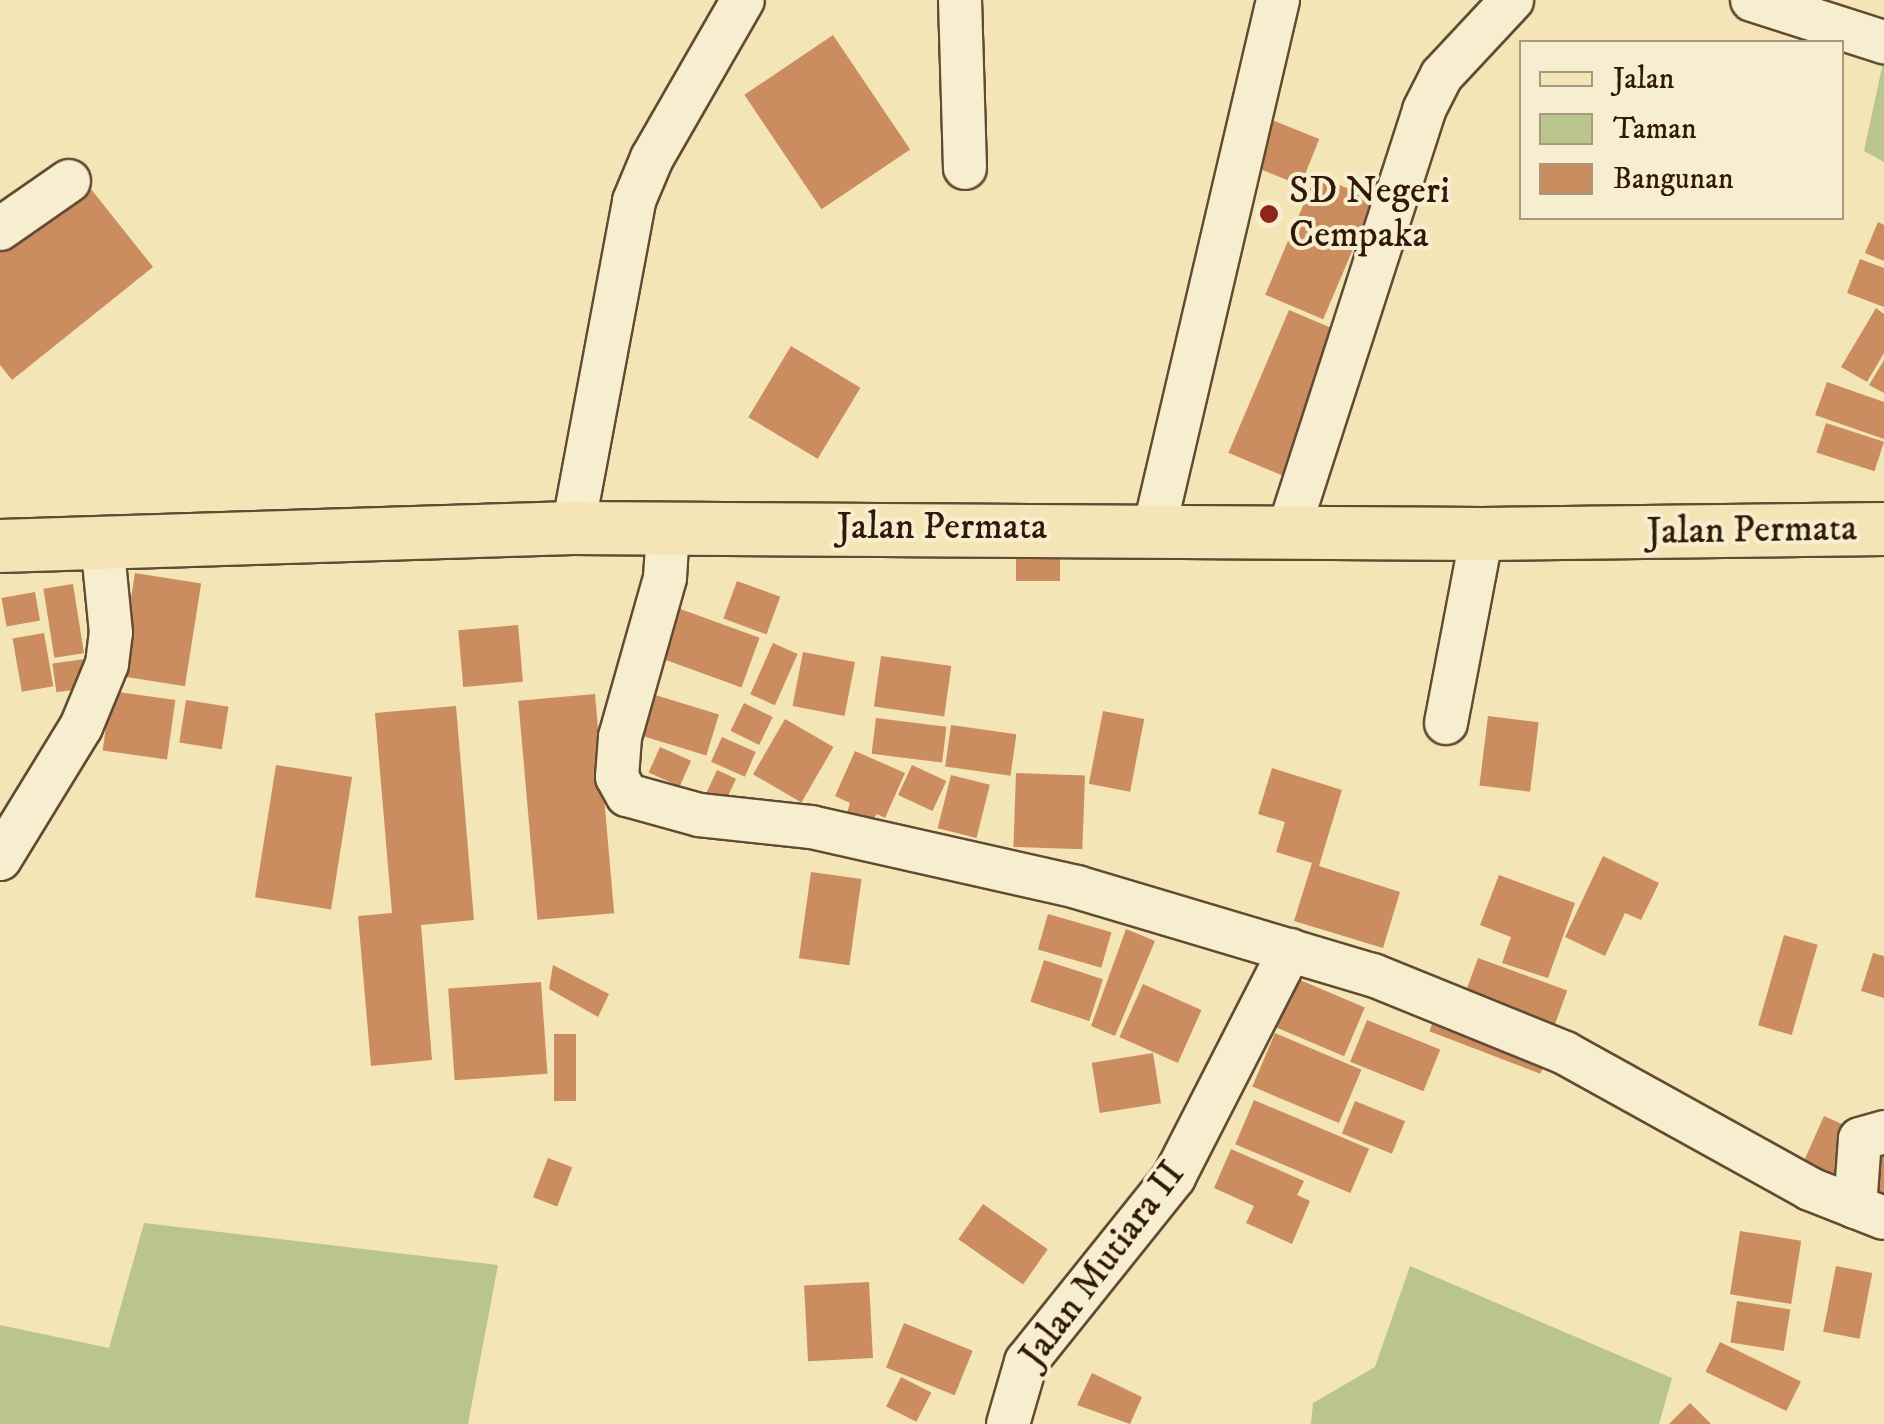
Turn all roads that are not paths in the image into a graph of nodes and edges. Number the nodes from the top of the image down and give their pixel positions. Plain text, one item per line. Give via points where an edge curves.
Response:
1 (743, 0) edge
2 (960, 0) edge
3 (1278, 0) edge
4 (1512, 0) edge
5 (1752, 0) edge
6 (1884, 42) edge
7 (965, 168) dead end
8 (70, 181) dead end
9 (0, 229) edge
10 (573, 528) junction
11 (1884, 529) edge
12 (668, 530) junction
13 (1154, 530) junction
14 (1288, 532) junction
15 (1482, 534) junction
16 (102, 542) junction
17 (0, 546) edge
18 (1446, 723) dead end
19 (0, 859) edge
20 (1290, 950) junction
21 (1884, 1132) edge
22 (1869, 1212) edge
23 (1008, 1424) edge

1 - 10 street via 652,158 634,202
2 - 7 street
3 - 13 street
4 - 14 street via 1442,75 1424,110
5 - 6 street
8 - 9 street
10 - 12 main road, Jalan Permata
10 - 16 main road, Jalan Permata
11 - 15 main road, Jalan Permata
12 - 13 main road, Jalan Permata
12 - 20 street via 665,578 620,737 617,777 627,795 700,815 811,827 1077,887
13 - 14 main road, Jalan Permata
14 - 15 main road, Jalan Permata
15 - 18 street
16 - 17 main road, Jalan Permata
16 - 19 street via 111,633 107,664 81,727
20 - 22 street via 1519,1031 1810,1189
20 - 23 street, Jalan Mutiara II via 1174,1176 1026,1362
21 - 22 street via 1860,1139

